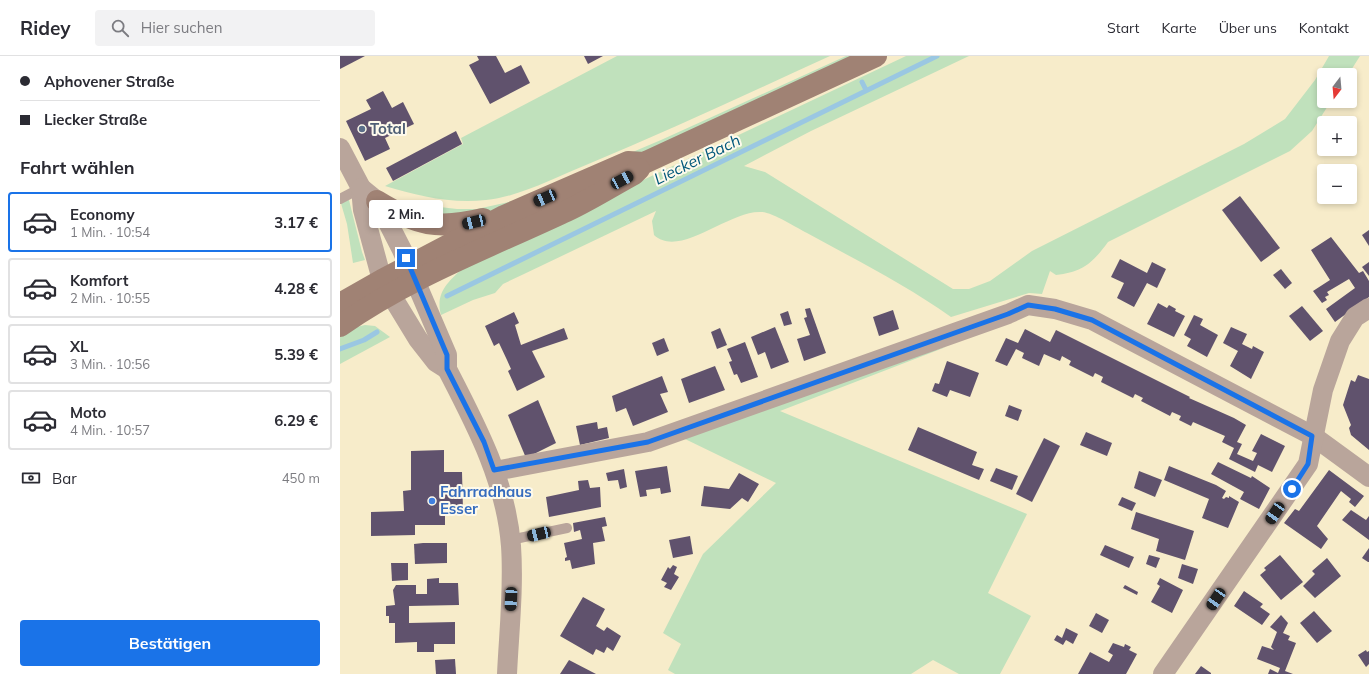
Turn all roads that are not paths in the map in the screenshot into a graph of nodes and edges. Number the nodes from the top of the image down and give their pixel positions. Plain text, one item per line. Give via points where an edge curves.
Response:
1 (876, 56) edge
2 (340, 148) edge
3 (644, 163) junction
4 (369, 194) junction
5 (340, 199) edge
6 (504, 216) junction
7 (412, 273) junction
8 (386, 287) junction
9 (340, 304) edge
10 (1369, 308) edge
11 (340, 326) edge
12 (447, 369) junction
13 (1312, 436) junction
14 (494, 470) junction
15 (1369, 476) edge
16 (567, 528) dead end
17 (510, 540) junction
18 (508, 674) edge
19 (1163, 674) edge

1 - 3 main road
2 - 4 street
3 - 6 main road via 628,162
3 - 7 main road via 634,174 564,212 469,254
4 - 5 lane
4 - 6 main road via 401,216 428,224 464,224
4 - 7 street
4 - 8 street via 363,210
6 - 7 main road
7 - 8 main road
7 - 12 street via 447,355
8 - 9 main road
8 - 11 main road
8 - 12 street via 418,339 436,362
10 - 13 street via 1355,317 1340,341 1322,390
12 - 14 street via 484,442
13 - 14 street via 1092,320 1055,309 1028,305 648,442
13 - 15 street
13 - 19 street via 1308,464
14 - 17 street via 505,508
16 - 17 lane
17 - 18 street

